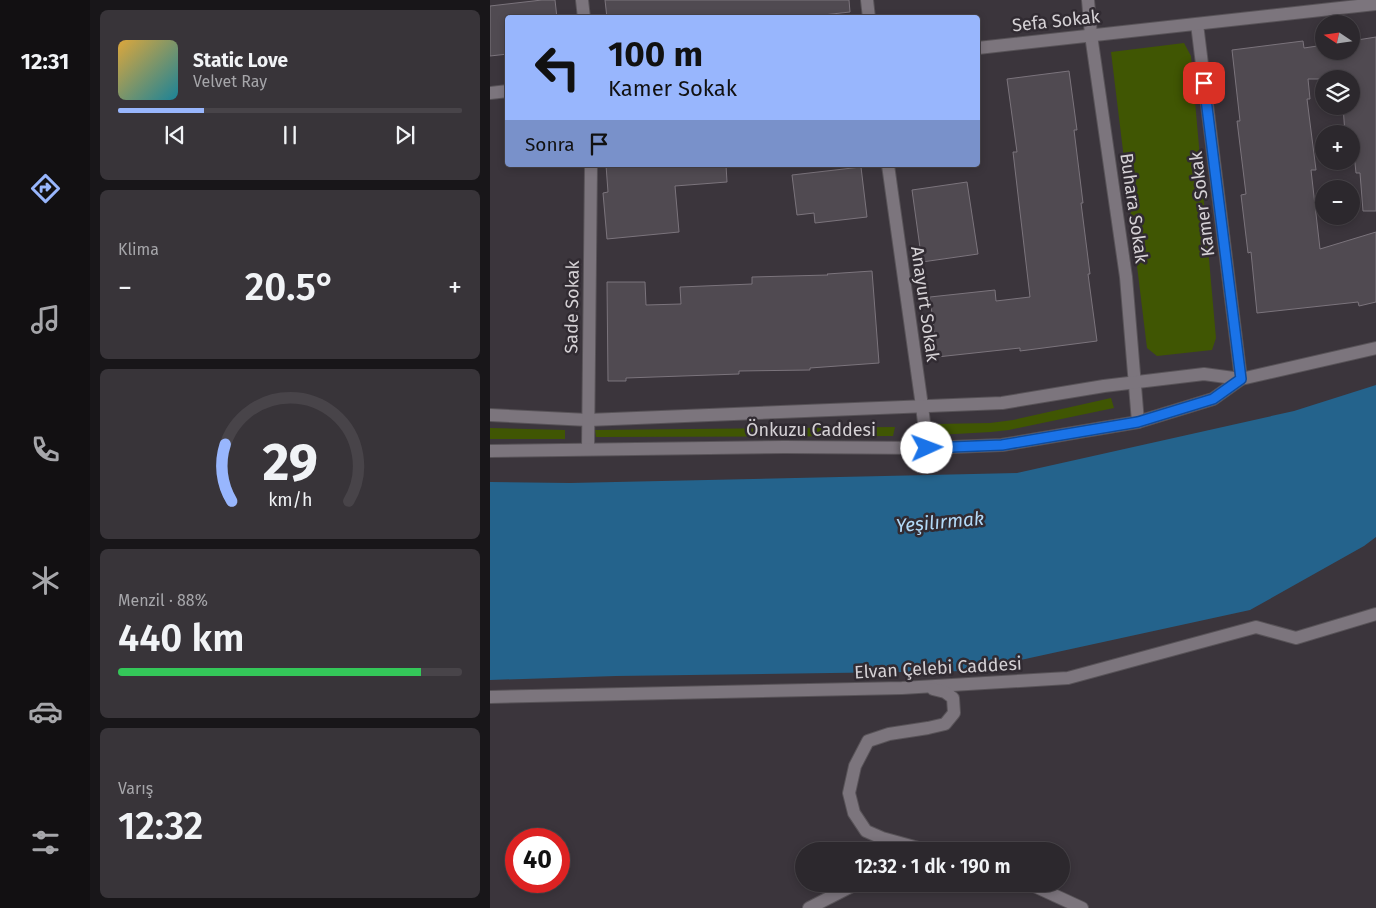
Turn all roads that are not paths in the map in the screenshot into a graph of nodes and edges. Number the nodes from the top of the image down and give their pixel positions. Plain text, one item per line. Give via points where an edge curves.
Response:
1 (582, 0) edge
2 (867, 0) edge
3 (1088, 0) edge
4 (1376, 4) edge
5 (584, 15) edge
6 (868, 15) edge
7 (1197, 24) junction
8 (1092, 35) junction
9 (980, 48) edge
10 (505, 92) edge
11 (490, 93) edge
12 (591, 167) edge
13 (888, 167) edge
14 (1376, 348) edge
15 (1241, 379) junction
16 (1135, 382) junction
17 (922, 406) junction
18 (490, 415) edge
19 (588, 420) junction
20 (1138, 422) junction
21 (927, 448) junction
22 (588, 449) junction
23 (490, 451) edge
24 (1376, 614) edge
25 (928, 687) junction
26 (490, 697) edge
27 (896, 842) edge
28 (840, 892) edge
29 (1047, 892) edge
30 (809, 908) edge
31 (1082, 908) edge

1 - 5 street
2 - 6 street
3 - 8 street, Buhara Sokak
4 - 7 street, Sefa Sokak
7 - 8 street, Sefa Sokak
7 - 15 street, Kamer Sokak
8 - 9 street, Sefa Sokak
8 - 16 street, Buhara Sokak via 1126,277
10 - 11 street
12 - 19 street, Sade Sokak
13 - 17 street, Anayurt Sokak
14 - 15 street, Önkuzu Caddesi
15 - 16 street, Önkuzu Caddesi via 1204,374
15 - 20 street, Önkuzu Caddesi via 1213,399
16 - 17 street, Önkuzu Caddesi via 1002,403
16 - 20 street, Buhara Sokak
17 - 19 street, Önkuzu Caddesi
17 - 21 street, Anayurt Sokak
18 - 19 street, Önkuzu Caddesi
19 - 22 street, Sade Sokak
20 - 21 street, Önkuzu Caddesi via 1002,445
21 - 22 street, Önkuzu Caddesi
22 - 23 street, Önkuzu Caddesi
24 - 25 street, Elvan Çelebi Caddesi via 1296,638 1256,627 1068,678
25 - 26 street, Elvan Çelebi Caddesi
25 - 27 street via 953,698 954,713 945,724 868,741 855,766 849,793 854,813 866,831
28 - 30 street
29 - 31 street

